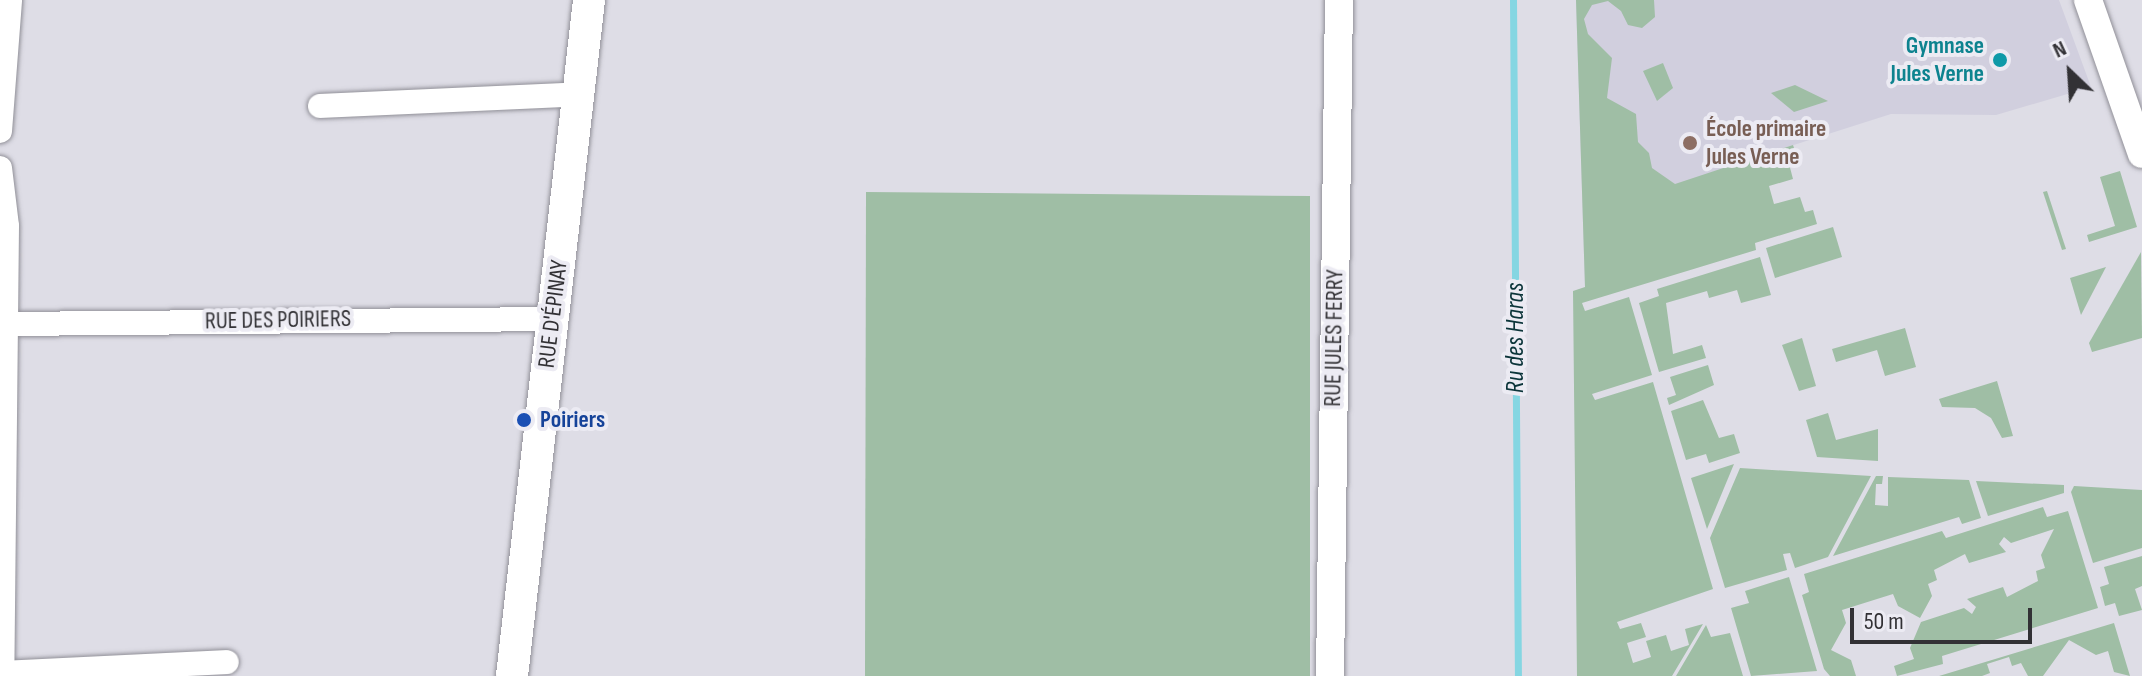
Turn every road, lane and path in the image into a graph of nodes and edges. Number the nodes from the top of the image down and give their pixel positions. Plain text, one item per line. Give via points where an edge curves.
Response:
1 (10, 0) edge
2 (589, 0) edge
3 (1339, 0) edge
4 (2088, 0) edge
5 (580, 94) junction
6 (320, 106) dead end
7 (0, 131) edge
8 (2142, 154) edge
9 (0, 168) edge
10 (552, 319) junction
11 (3, 335) edge
12 (227, 662) dead end
13 (3, 674) edge
14 (512, 676) edge
15 (1330, 676) edge

1 - 7 street
2 - 5 main road, RUE D'ÉPINAY
3 - 15 street, RUE JULES FERRY
4 - 8 street
5 - 6 street
5 - 10 main road, RUE D'ÉPINAY
9 - 11 street via 7,226
10 - 11 street, RUE DES POIRIERS
10 - 14 main road, RUE D'ÉPINAY
11 - 13 street
12 - 13 street

